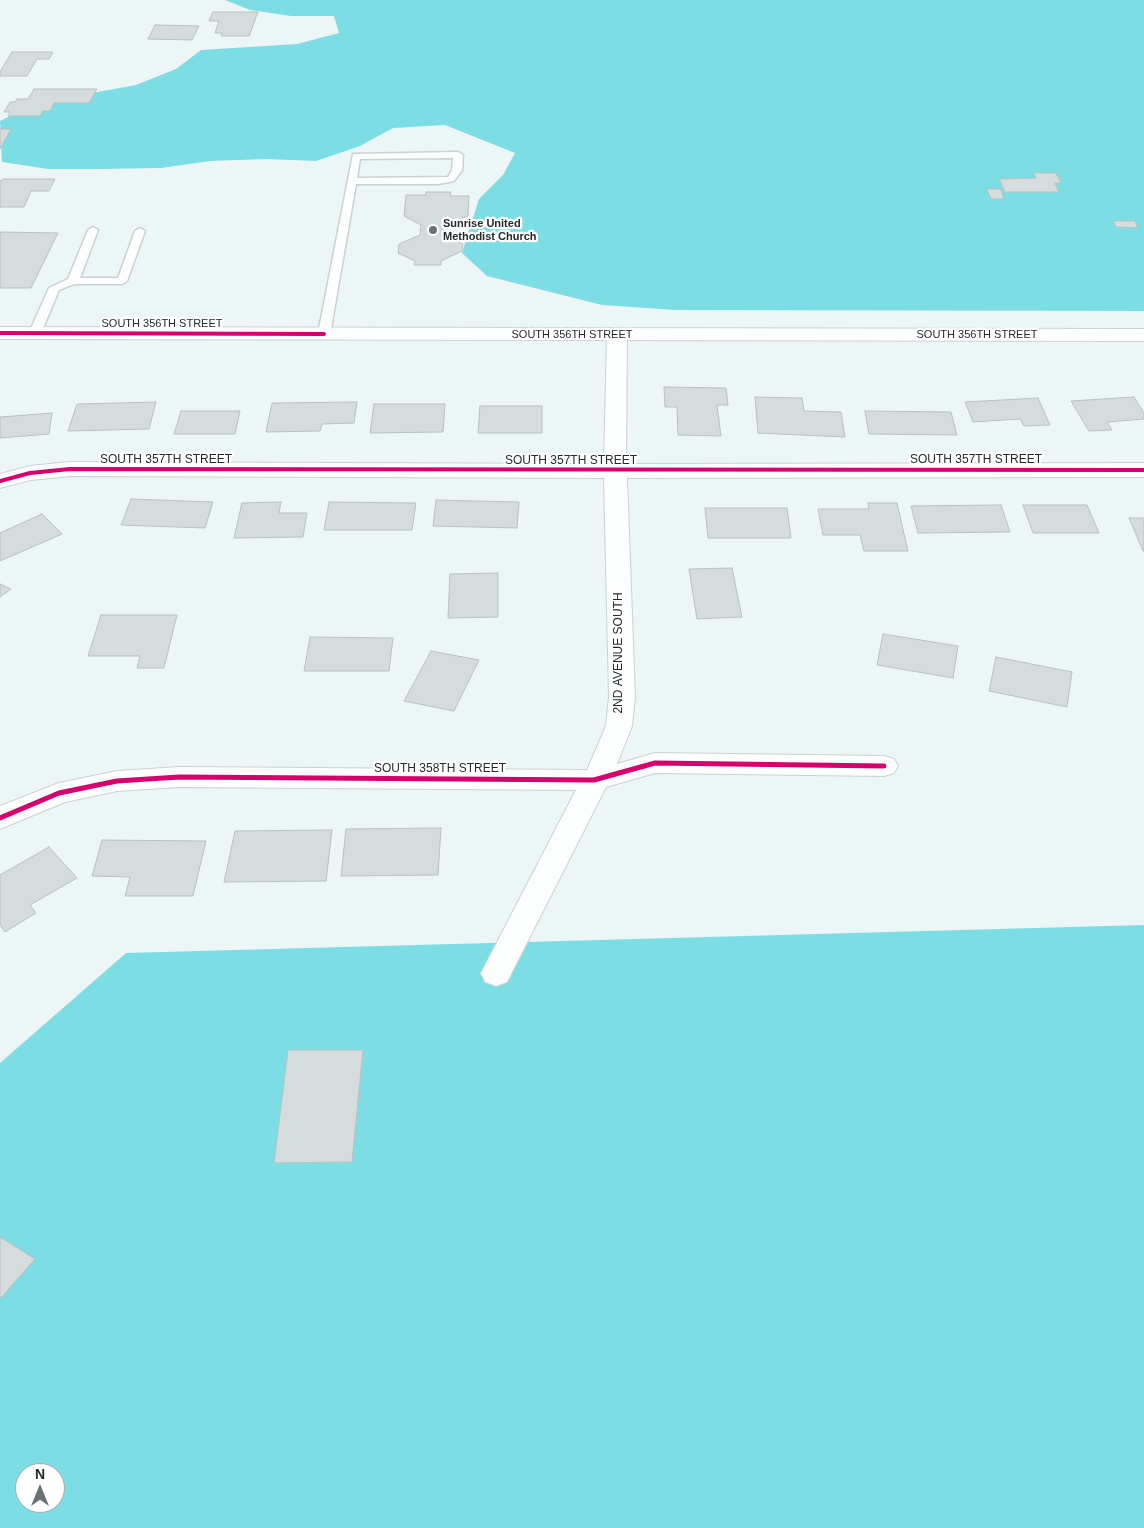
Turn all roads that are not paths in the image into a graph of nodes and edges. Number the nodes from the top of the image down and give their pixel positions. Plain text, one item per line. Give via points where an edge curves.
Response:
1 (352, 180) junction
2 (93, 230) dead end
3 (140, 231) dead end
4 (73, 281) junction
5 (0, 333) edge
6 (36, 333) junction
7 (324, 334) junction
8 (617, 335) junction
9 (1144, 335) edge
10 (1144, 470) edge
11 (616, 472) junction
12 (0, 480) edge
13 (884, 766) dead end
14 (594, 780) junction
15 (0, 818) edge
16 (496, 973) dead end

1 - 1 lane via 356,156 458,155 457,170 451,178 438,181
1 - 7 lane
2 - 4 lane
3 - 4 lane via 122,281
4 - 6 lane via 54,288
5 - 6 street, SOUTH 356TH STREET
6 - 7 street, SOUTH 356TH STREET
7 - 8 street, SOUTH 356TH STREET
8 - 9 street, SOUTH 356TH STREET
8 - 11 street, 2ND AVENUE SOUTH
10 - 11 street, SOUTH 357TH STREET
11 - 12 street, SOUTH 357TH STREET via 70,469
11 - 14 street, 2ND AVENUE SOUTH via 622,698 619,726
13 - 14 street, SOUTH 358TH STREET via 655,763
14 - 15 street, SOUTH 358TH STREET via 179,777 117,781 59,793
14 - 16 street, 2ND AVENUE SOUTH

